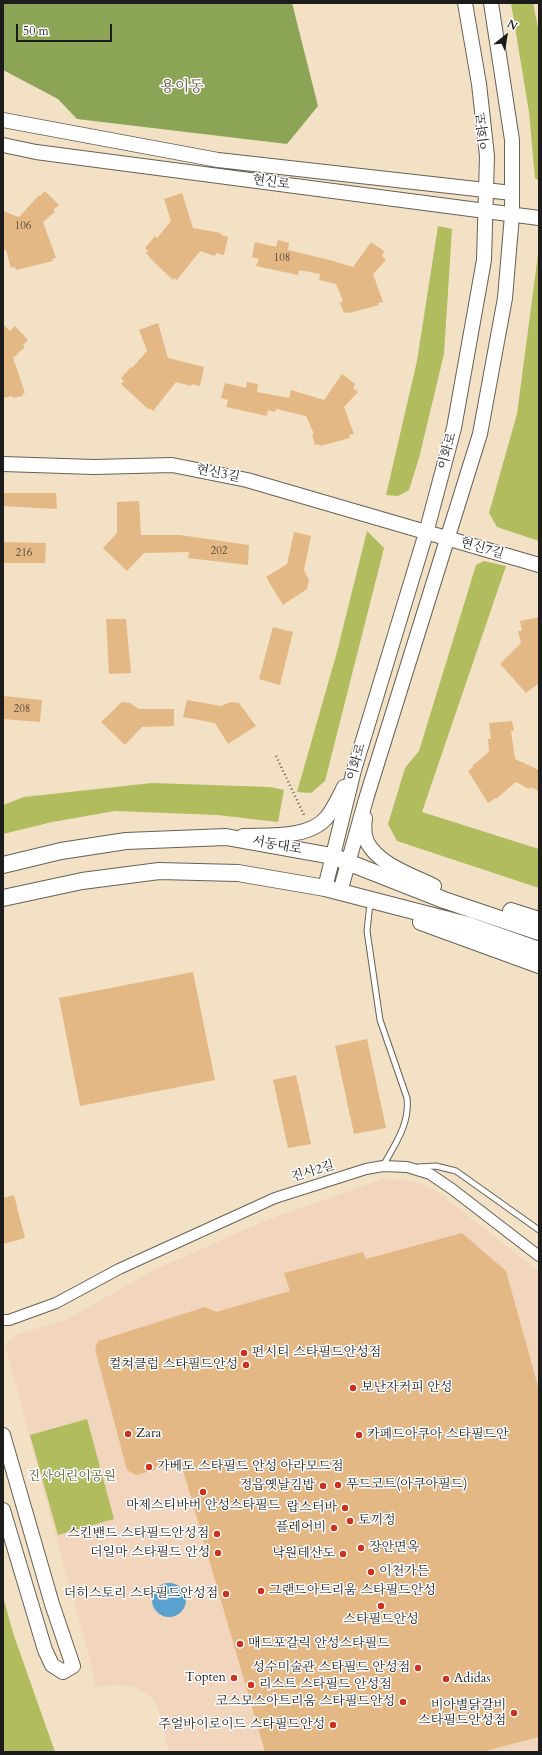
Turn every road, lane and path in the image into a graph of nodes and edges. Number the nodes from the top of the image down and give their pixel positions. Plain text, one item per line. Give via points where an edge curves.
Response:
1 (465, 3) edge
2 (492, 3) edge
3 (3, 120) edge
4 (3, 145) edge
5 (485, 192) junction
6 (512, 193) junction
7 (484, 212) junction
8 (512, 215) junction
9 (539, 218) edge
10 (3, 464) edge
11 (426, 533) junction
12 (446, 539) junction
13 (539, 565) edge
14 (276, 756) dead end
15 (354, 770) junction
16 (366, 799) junction
17 (311, 829) junction
18 (226, 837) junction
19 (332, 856) junction
20 (353, 864) junction
21 (3, 865) edge
22 (434, 886) junction
23 (325, 888) junction
24 (340, 892) junction
25 (3, 898) edge
26 (370, 903) junction
27 (539, 920) edge
28 (539, 932) edge
29 (539, 950) edge
30 (539, 965) edge
31 (383, 1166) junction
32 (413, 1168) junction
33 (539, 1230) edge
34 (539, 1256) edge
35 (3, 1320) edge
36 (3, 1435) edge
37 (3, 1510) edge

1 - 5 street, 이화로 via 479,84 487,156
2 - 6 street, 이화로 via 512,140
3 - 5 street, 현신로 via 218,160
4 - 7 street, 현신로 via 36,152
5 - 6 street, 현신로
5 - 7 street, 이화로
6 - 8 street, 이화로
7 - 8 street, 현신로
7 - 11 street, 이화로 via 484,260 468,352 454,428
8 - 9 street, 현신로
8 - 12 street, 이화로 via 505,298 480,434
10 - 11 street, 현신3길 via 94,467 172,465 247,480
11 - 12 street, 현신7길
11 - 15 street, 이화로
12 - 13 street, 현신7길
12 - 16 street, 이화로
14 - 17 path
15 - 17 street via 328,816
15 - 19 street, 이화로
16 - 20 street
16 - 22 street via 364,828 367,841 375,853 390,864
17 - 18 street via 280,834
18 - 19 main road, 서동대로
18 - 21 main road, 서동대로 via 126,841 61,851
19 - 20 main road, 서동대로
19 - 23 street, 이화로
20 - 22 main road
20 - 24 street
20 - 28 main road, 서동대로 via 444,900
22 - 27 main road
23 - 24 main road
23 - 25 main road via 238,873 159,871 82,881
24 - 26 main road
24 - 29 main road via 468,925
26 - 30 main road
26 - 31 lane via 367,931 380,1020 408,1105 405,1125
31 - 32 street, 진사2길
31 - 35 street, 진사2길 via 275,1198 119,1269 56,1303
32 - 33 lane via 436,1166 456,1171
32 - 34 street, 진사2길 via 430,1174 447,1185
36 - 37 street via 52,1604 73,1666 63,1672 52,1665 45,1650

